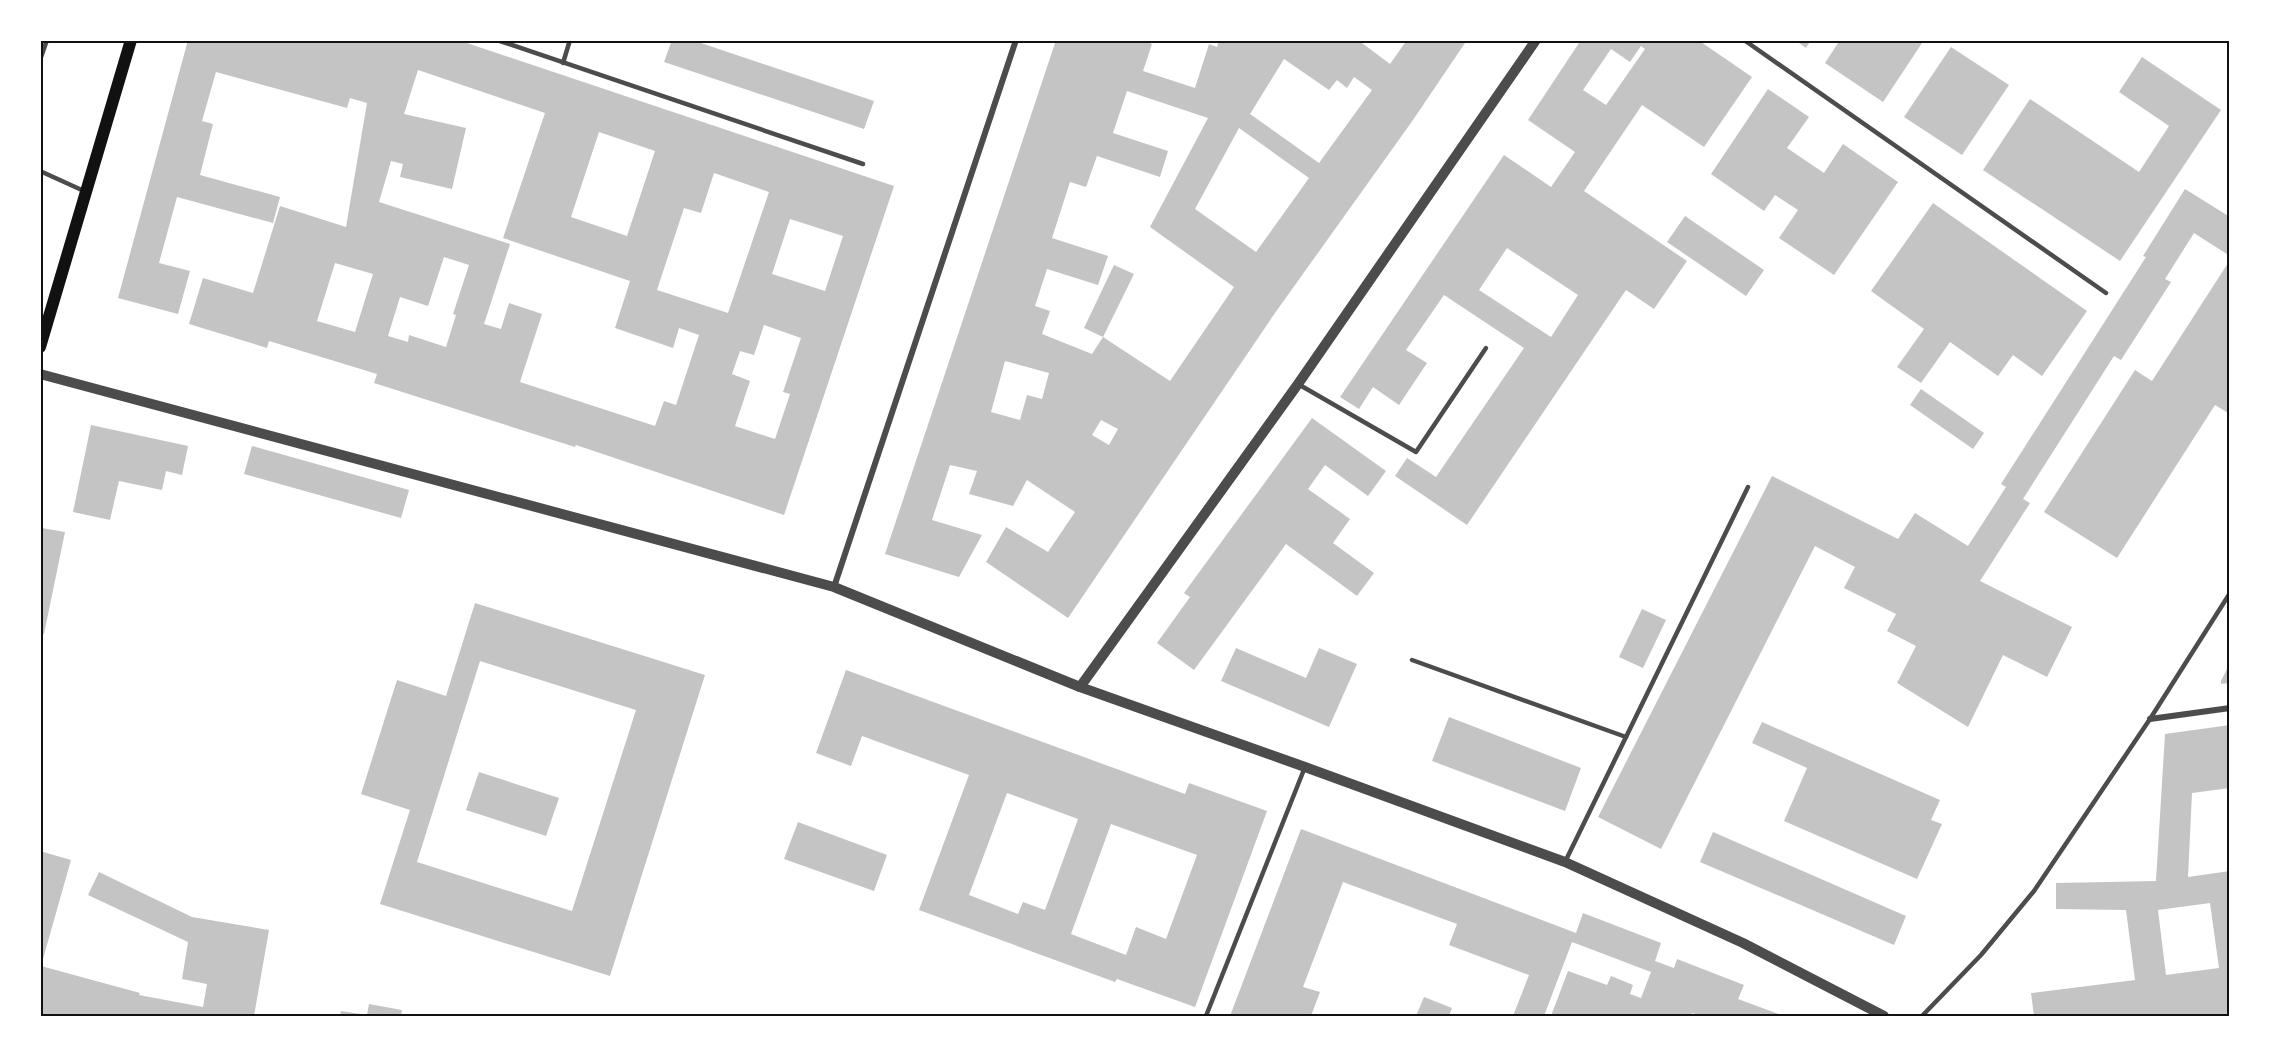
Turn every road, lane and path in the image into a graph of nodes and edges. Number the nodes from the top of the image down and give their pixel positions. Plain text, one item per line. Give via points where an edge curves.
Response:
1 (47, 40) edge
2 (131, 40) edge
3 (497, 40) edge
4 (570, 40) edge
5 (1016, 40) edge
6 (1536, 40) edge
7 (1744, 40) edge
8 (40, 60) edge
9 (563, 63) junction
10 (863, 164) dead end
11 (40, 171) edge
12 (86, 192) junction
13 (2106, 293) dead end
14 (40, 347) edge
15 (1486, 348) dead end
16 (40, 374) edge
17 (1298, 384) junction
18 (1748, 487) dead end
19 (834, 587) junction
20 (2229, 593) edge
21 (1413, 660) dead end
22 (1080, 687) junction
23 (2229, 708) edge
24 (2150, 719) junction
25 (1626, 737) junction
26 (1305, 766) junction
27 (1565, 862) junction
28 (1206, 1017) edge
29 (1884, 1017) edge
30 (1922, 1017) edge

1 - 8 lane
2 - 12 main road
3 - 9 lane
4 - 9 lane
5 - 19 street
6 - 17 street
7 - 13 lane
9 - 10 lane
11 - 12 lane
12 - 14 main road
15 - 17 lane via 1416,452
16 - 19 street
17 - 22 street
18 - 25 lane
19 - 22 street
20 - 24 lane
21 - 25 lane
22 - 26 street
23 - 24 street
24 - 30 lane via 2034,891
25 - 27 lane
26 - 27 street
26 - 28 lane
27 - 29 street via 1743,943

